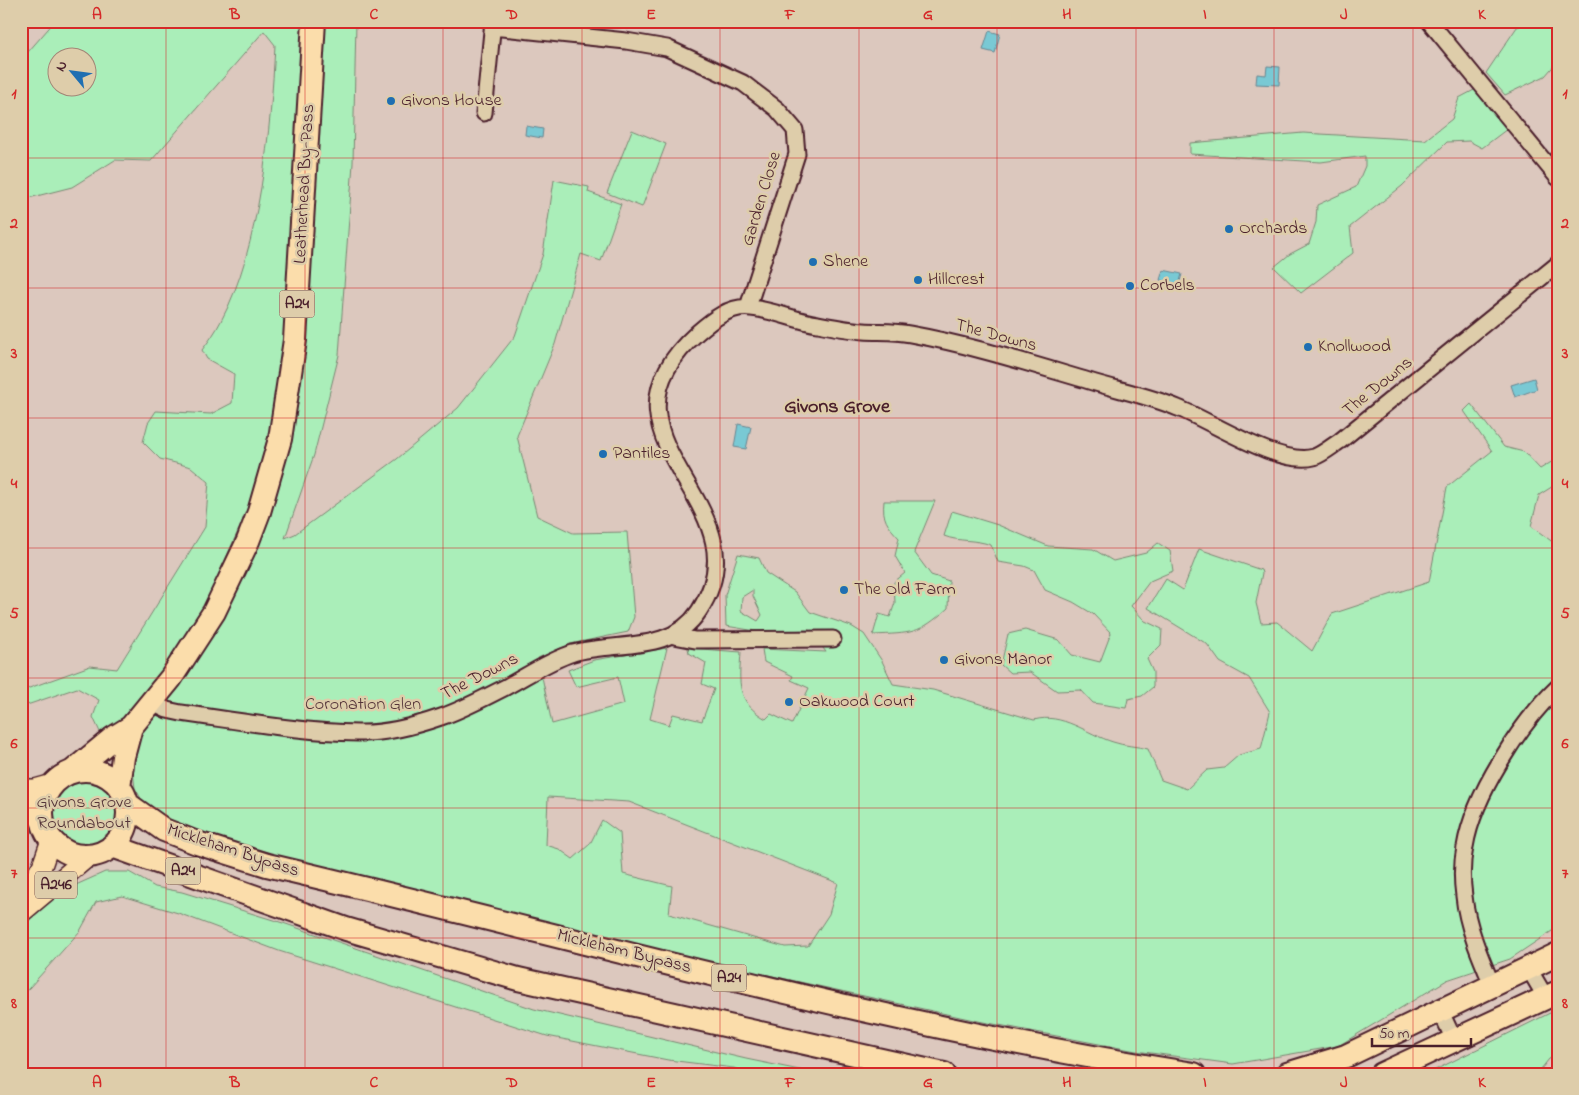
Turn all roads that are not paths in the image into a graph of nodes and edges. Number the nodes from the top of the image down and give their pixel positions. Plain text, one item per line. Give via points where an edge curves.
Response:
1 (314, 21) edge
2 (1429, 21) edge
3 (493, 24) edge
4 (484, 113) dead end
5 (1558, 178) edge
6 (1558, 264) edge
7 (748, 307) junction
8 (674, 636) junction
9 (833, 639) dead end
10 (1558, 687) edge
11 (152, 703) junction
12 (131, 727) junction
13 (73, 771) junction
14 (53, 784) junction
15 (21, 789) edge
16 (123, 795) junction
17 (21, 802) edge
18 (47, 831) junction
19 (112, 846) junction
20 (89, 856) junction
21 (21, 901) edge
22 (21, 913) edge
23 (1558, 954) edge
24 (1529, 969) junction
25 (1492, 987) junction
26 (1552, 995) edge
27 (1441, 1012) junction
28 (1455, 1042) junction
29 (944, 1074) edge
30 (1194, 1074) edge
31 (1287, 1074) edge
32 (1382, 1074) edge

1 - 11 highway, Leatherhead By-Pass / A24 via 295,340 280,439 259,512 231,577 190,650
2 - 5 street
3 - 4 street, Garden Close
3 - 7 street, Garden Close via 667,48 743,83 777,109 795,130 797,154
6 - 7 street, The Downs via 1340,441 1316,457 1296,459 1258,447 1175,406 1051,370 907,333 860,331 796,321
7 - 8 street, The Downs via 730,310 689,340 670,362 661,378 657,395 658,419 664,440 709,523 718,558 709,594 689,624
8 - 9 street, The Downs via 695,640
8 - 11 street, The Downs via 572,654 545,664 442,716 396,729 360,733 308,729 182,713
10 - 25 street via 1545,699 1508,749 1477,806 1465,847 1464,897
11 - 12 highway, Leatherhead By-Pass / A24
12 - 13 highway, Leatherhead By-Pass / A24
12 - 16 highway, Leatherhead By-Pass / A24 via 122,757
13 - 14 highway
13 - 16 highway via 95,771 108,777
14 - 15 main road
14 - 18 highway via 42,808
16 - 19 highway via 125,827
16 - 30 highway, Mickleham Bypass / A24 via 164,830 267,865 822,1000 1111,1061
17 - 18 main road via 29,806
18 - 20 highway via 68,852
18 - 21 main road, A246 via 42,866
19 - 20 highway
19 - 29 highway, Mickleham Bypass / A24 via 346,929 518,979
20 - 22 main road, A246
23 - 24 highway
24 - 25 highway
24 - 26 street
25 - 27 highway
26 - 28 highway
27 - 28 street
27 - 31 highway via 1346,1056
28 - 32 highway

